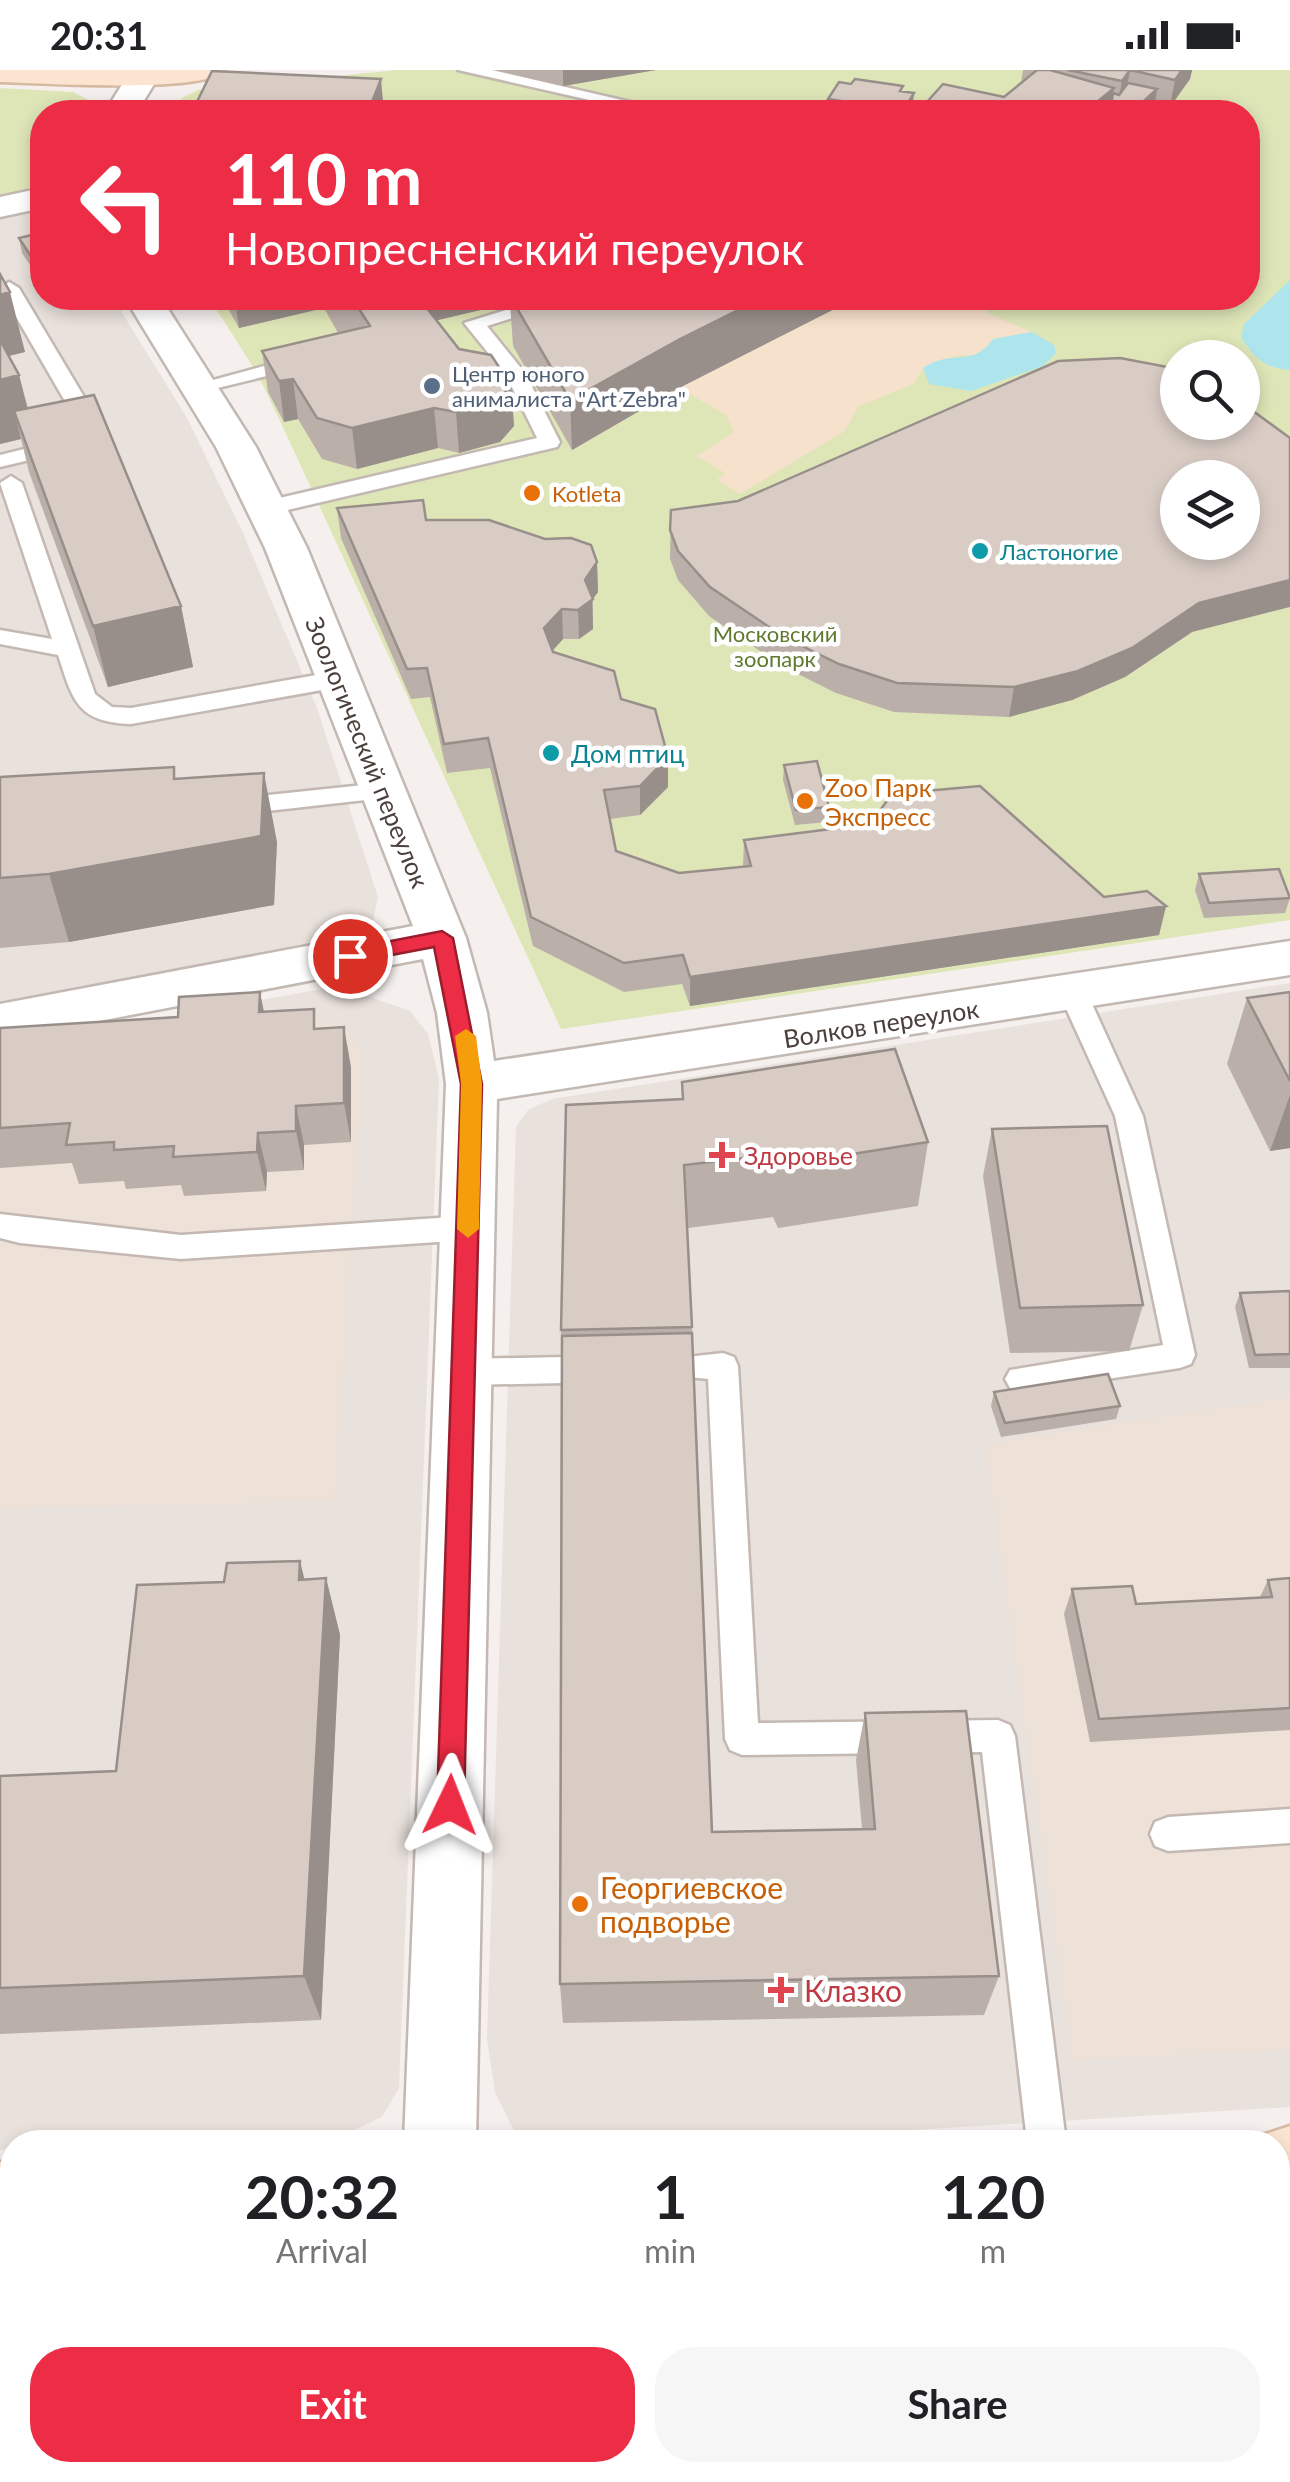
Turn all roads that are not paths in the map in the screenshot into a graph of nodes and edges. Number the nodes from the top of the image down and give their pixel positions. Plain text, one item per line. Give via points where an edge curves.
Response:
1 (209, 70) edge
2 (467, 70) edge
3 (197, 71) edge
4 (0, 72) edge
5 (143, 76) junction
6 (128, 100) edge
7 (608, 100) edge
8 (30, 201) edge
9 (0, 207) edge
10 (8, 288) edge
11 (156, 310) edge
12 (521, 310) edge
13 (327, 356) edge
14 (201, 386) junction
15 (0, 461) edge
16 (12, 484) dead end
17 (266, 508) junction
18 (0, 637) edge
19 (67, 649) junction
20 (339, 679) junction
21 (383, 791) junction
22 (204, 810) edge
23 (442, 938) junction
24 (1290, 958) edge
25 (1072, 992) junction
26 (0, 1022) edge
27 (472, 1084) junction
28 (0, 1226) edge
29 (468, 1228) junction
30 (689, 1368) edge
31 (565, 1370) edge
32 (464, 1372) junction
33 (1021, 1379) dead end
34 (1290, 1826) edge
35 (1168, 1834) dead end
36 (440, 2130) edge
37 (1046, 2130) edge

1 - 3 main road
2 - 7 lane
3 - 5 main road
4 - 5 main road
5 - 6 street
8 - 9 street
10 - 15 lane via 96,437
11 - 14 street, Зоологический переулок
12 - 17 lane via 465,325 515,374 549,442
13 - 14 lane
14 - 17 street, Зоологический переулок
16 - 19 lane
17 - 20 street, Зоологический переулок
18 - 19 lane
19 - 20 lane via 84,698 106,716
20 - 21 street, Зоологический переулок
21 - 22 lane
21 - 23 street, Зоологический переулок
23 - 26 street
23 - 27 street, Зоологический переулок
24 - 25 street, Волков переулок
25 - 27 street, Волков переулок
25 - 33 lane via 1129,1116 1180,1355
27 - 29 street, Зоологический переулок
28 - 29 lane via 181,1247
29 - 32 street, Зоологический переулок
30 - 37 lane via 722,1366 742,1739 998,1736
31 - 32 lane
32 - 36 street, Зоологический переулок
34 - 35 lane

